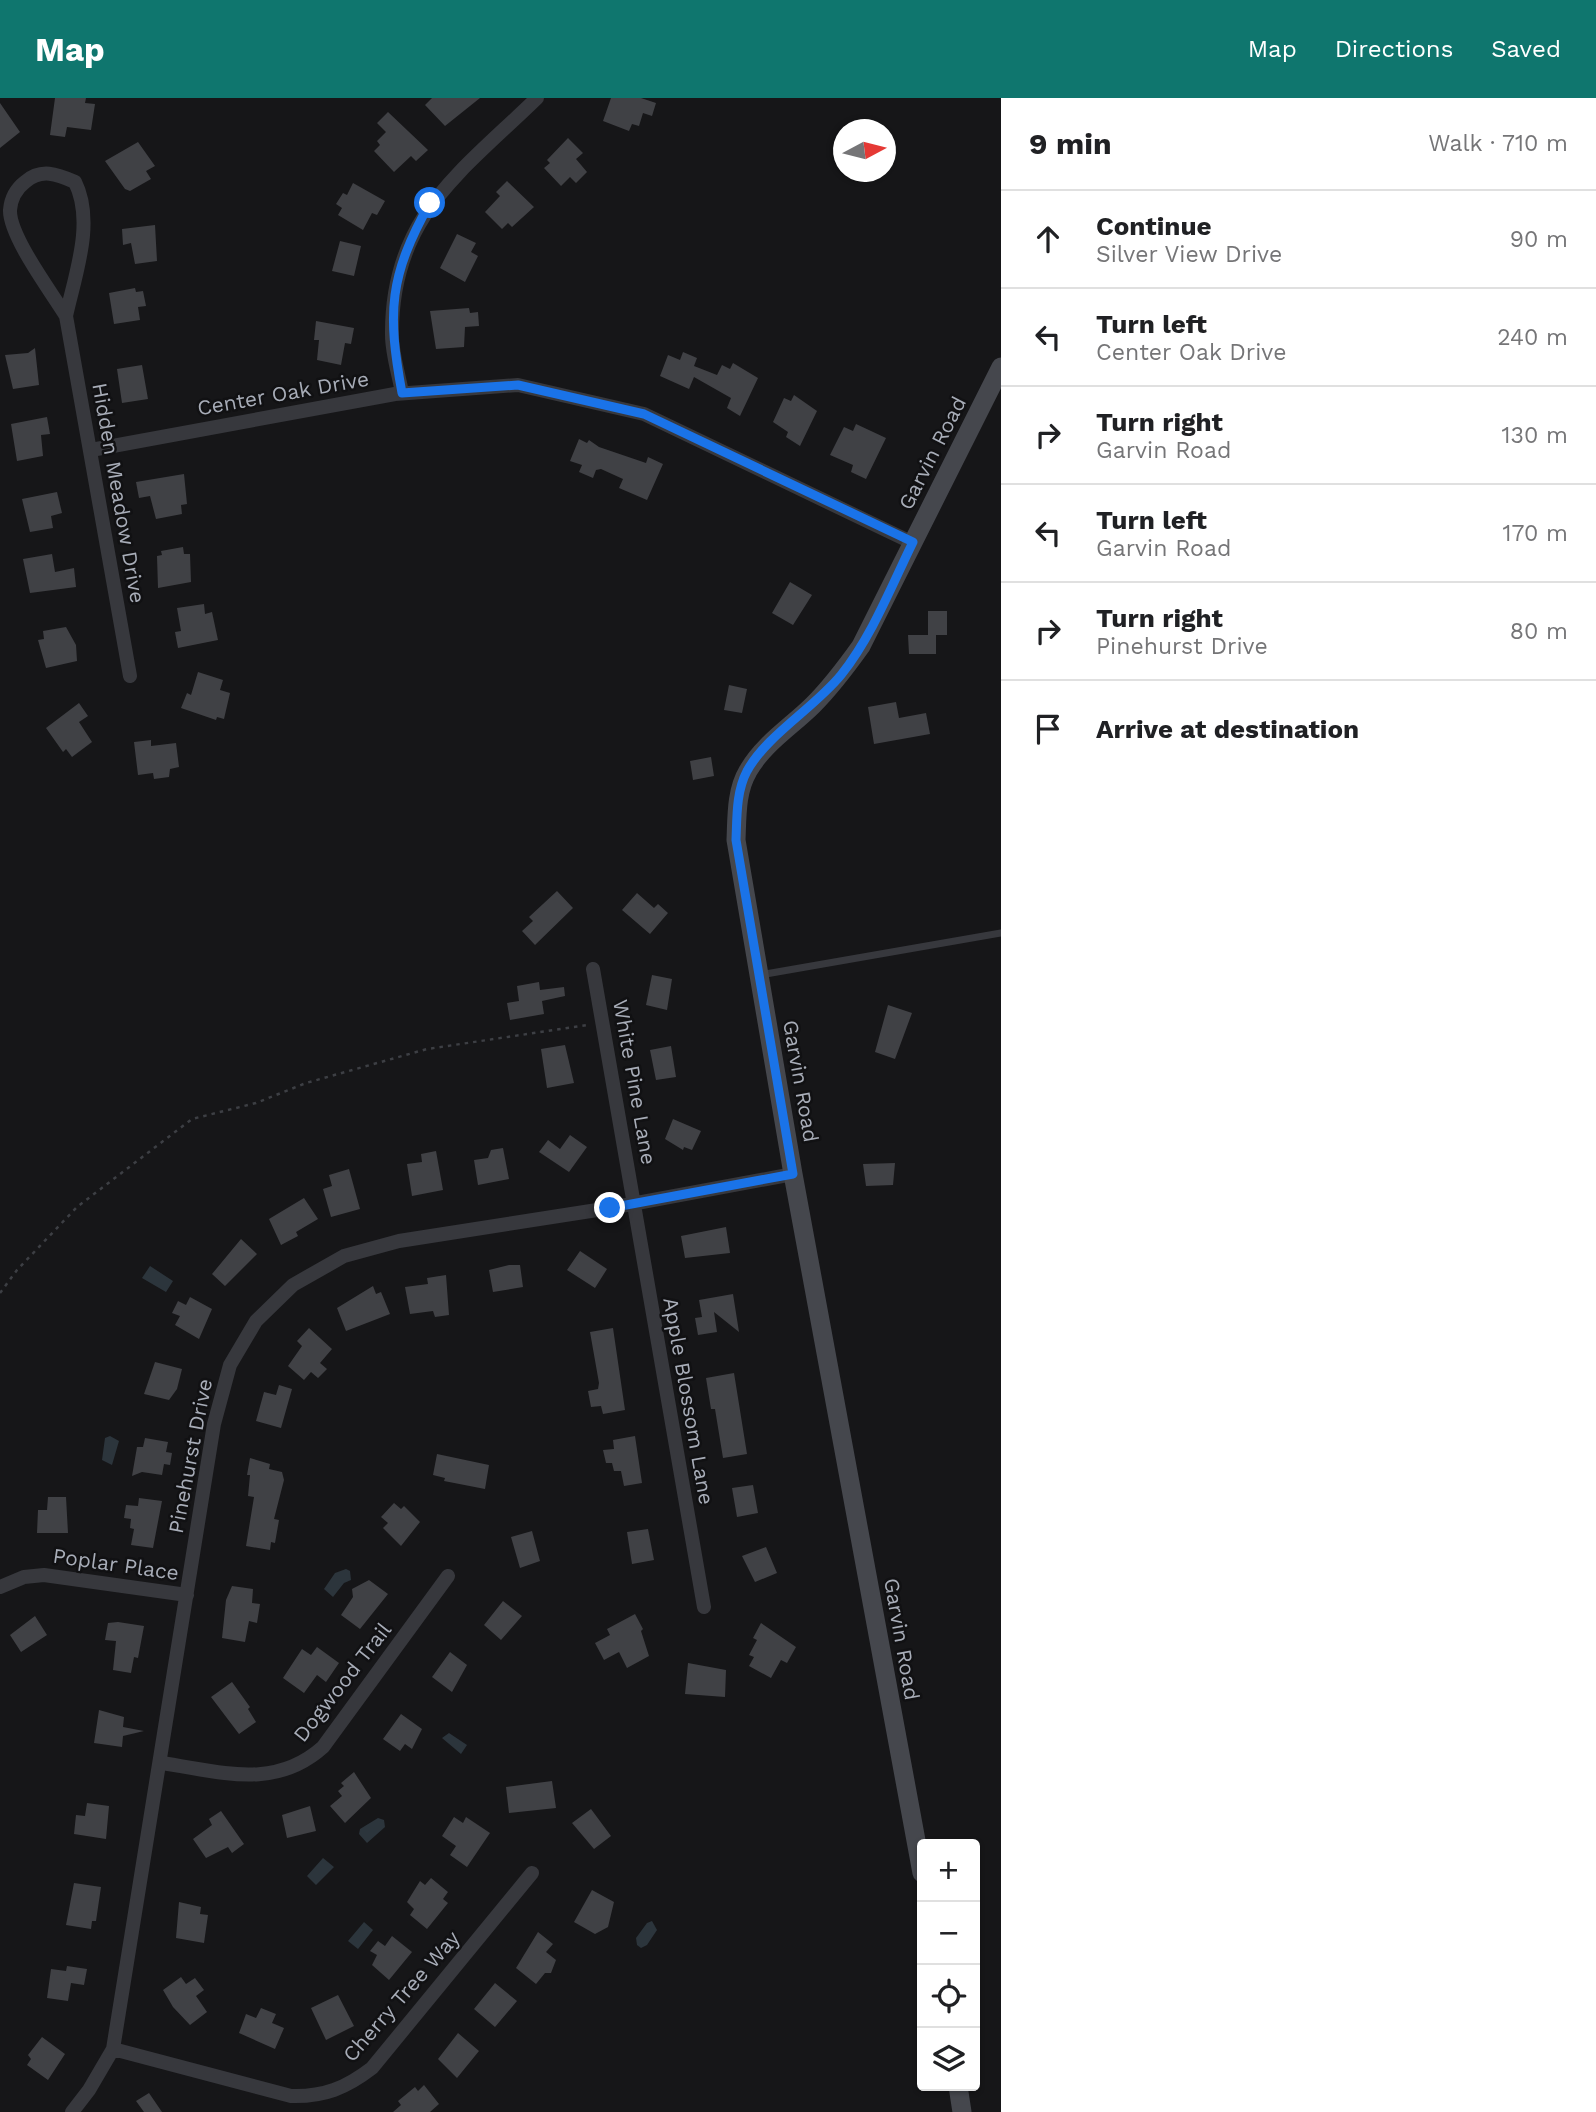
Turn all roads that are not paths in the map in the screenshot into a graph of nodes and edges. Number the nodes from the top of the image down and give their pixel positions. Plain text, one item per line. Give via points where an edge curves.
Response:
1 (537, 98) edge
2 (66, 316) junction
3 (1001, 367) edge
4 (402, 393) junction
5 (91, 450) junction
6 (913, 542) junction
7 (131, 677) dead end
8 (1001, 933) edge
9 (593, 969) dead end
10 (760, 975) junction
11 (793, 1174) junction
12 (635, 1202) junction
13 (448, 1576) dead end
14 (0, 1587) edge
15 (187, 1595) junction
16 (704, 1608) dead end
17 (161, 1763) junction
18 (917, 1846) edge
19 (532, 1873) dead end
20 (113, 2049) junction
21 (959, 2091) edge
22 (72, 2112) edge
23 (962, 2112) edge

1 - 4 street via 430,203 407,244 394,286 392,338
2 - 2 street, Hidden Meadow Drive via 84,200 75,182 55,174 34,174 16,190 10,211 16,233
2 - 5 street, Hidden Meadow Drive
3 - 6 street, Garvin Road
4 - 5 street, Center Oak Drive
4 - 6 street, Center Oak Drive via 518,385 644,414
5 - 7 street, Hidden Meadow Drive
6 - 10 street, Garvin Road via 861,646 841,675 759,755 743,783 736,840
8 - 10 lane
9 - 12 street, White Pine Lane
10 - 11 street, Garvin Road
11 - 12 street, Pinehurst Drive
11 - 18 street, Garvin Road
12 - 15 street, Pinehurst Drive via 399,1241 344,1256 293,1285 256,1321 230,1364 214,1424
12 - 16 street, Apple Blossom Lane
13 - 17 street, Dogwood Trail via 323,1747 309,1759 268,1775
14 - 15 street, Poplar Place via 44,1575
15 - 17 street, Pinehurst Drive
17 - 20 street, Pinehurst Drive
19 - 20 street, Cherry Tree Way via 372,2068 338,2090 291,2096
20 - 22 street, Pinehurst Drive
21 - 23 street

